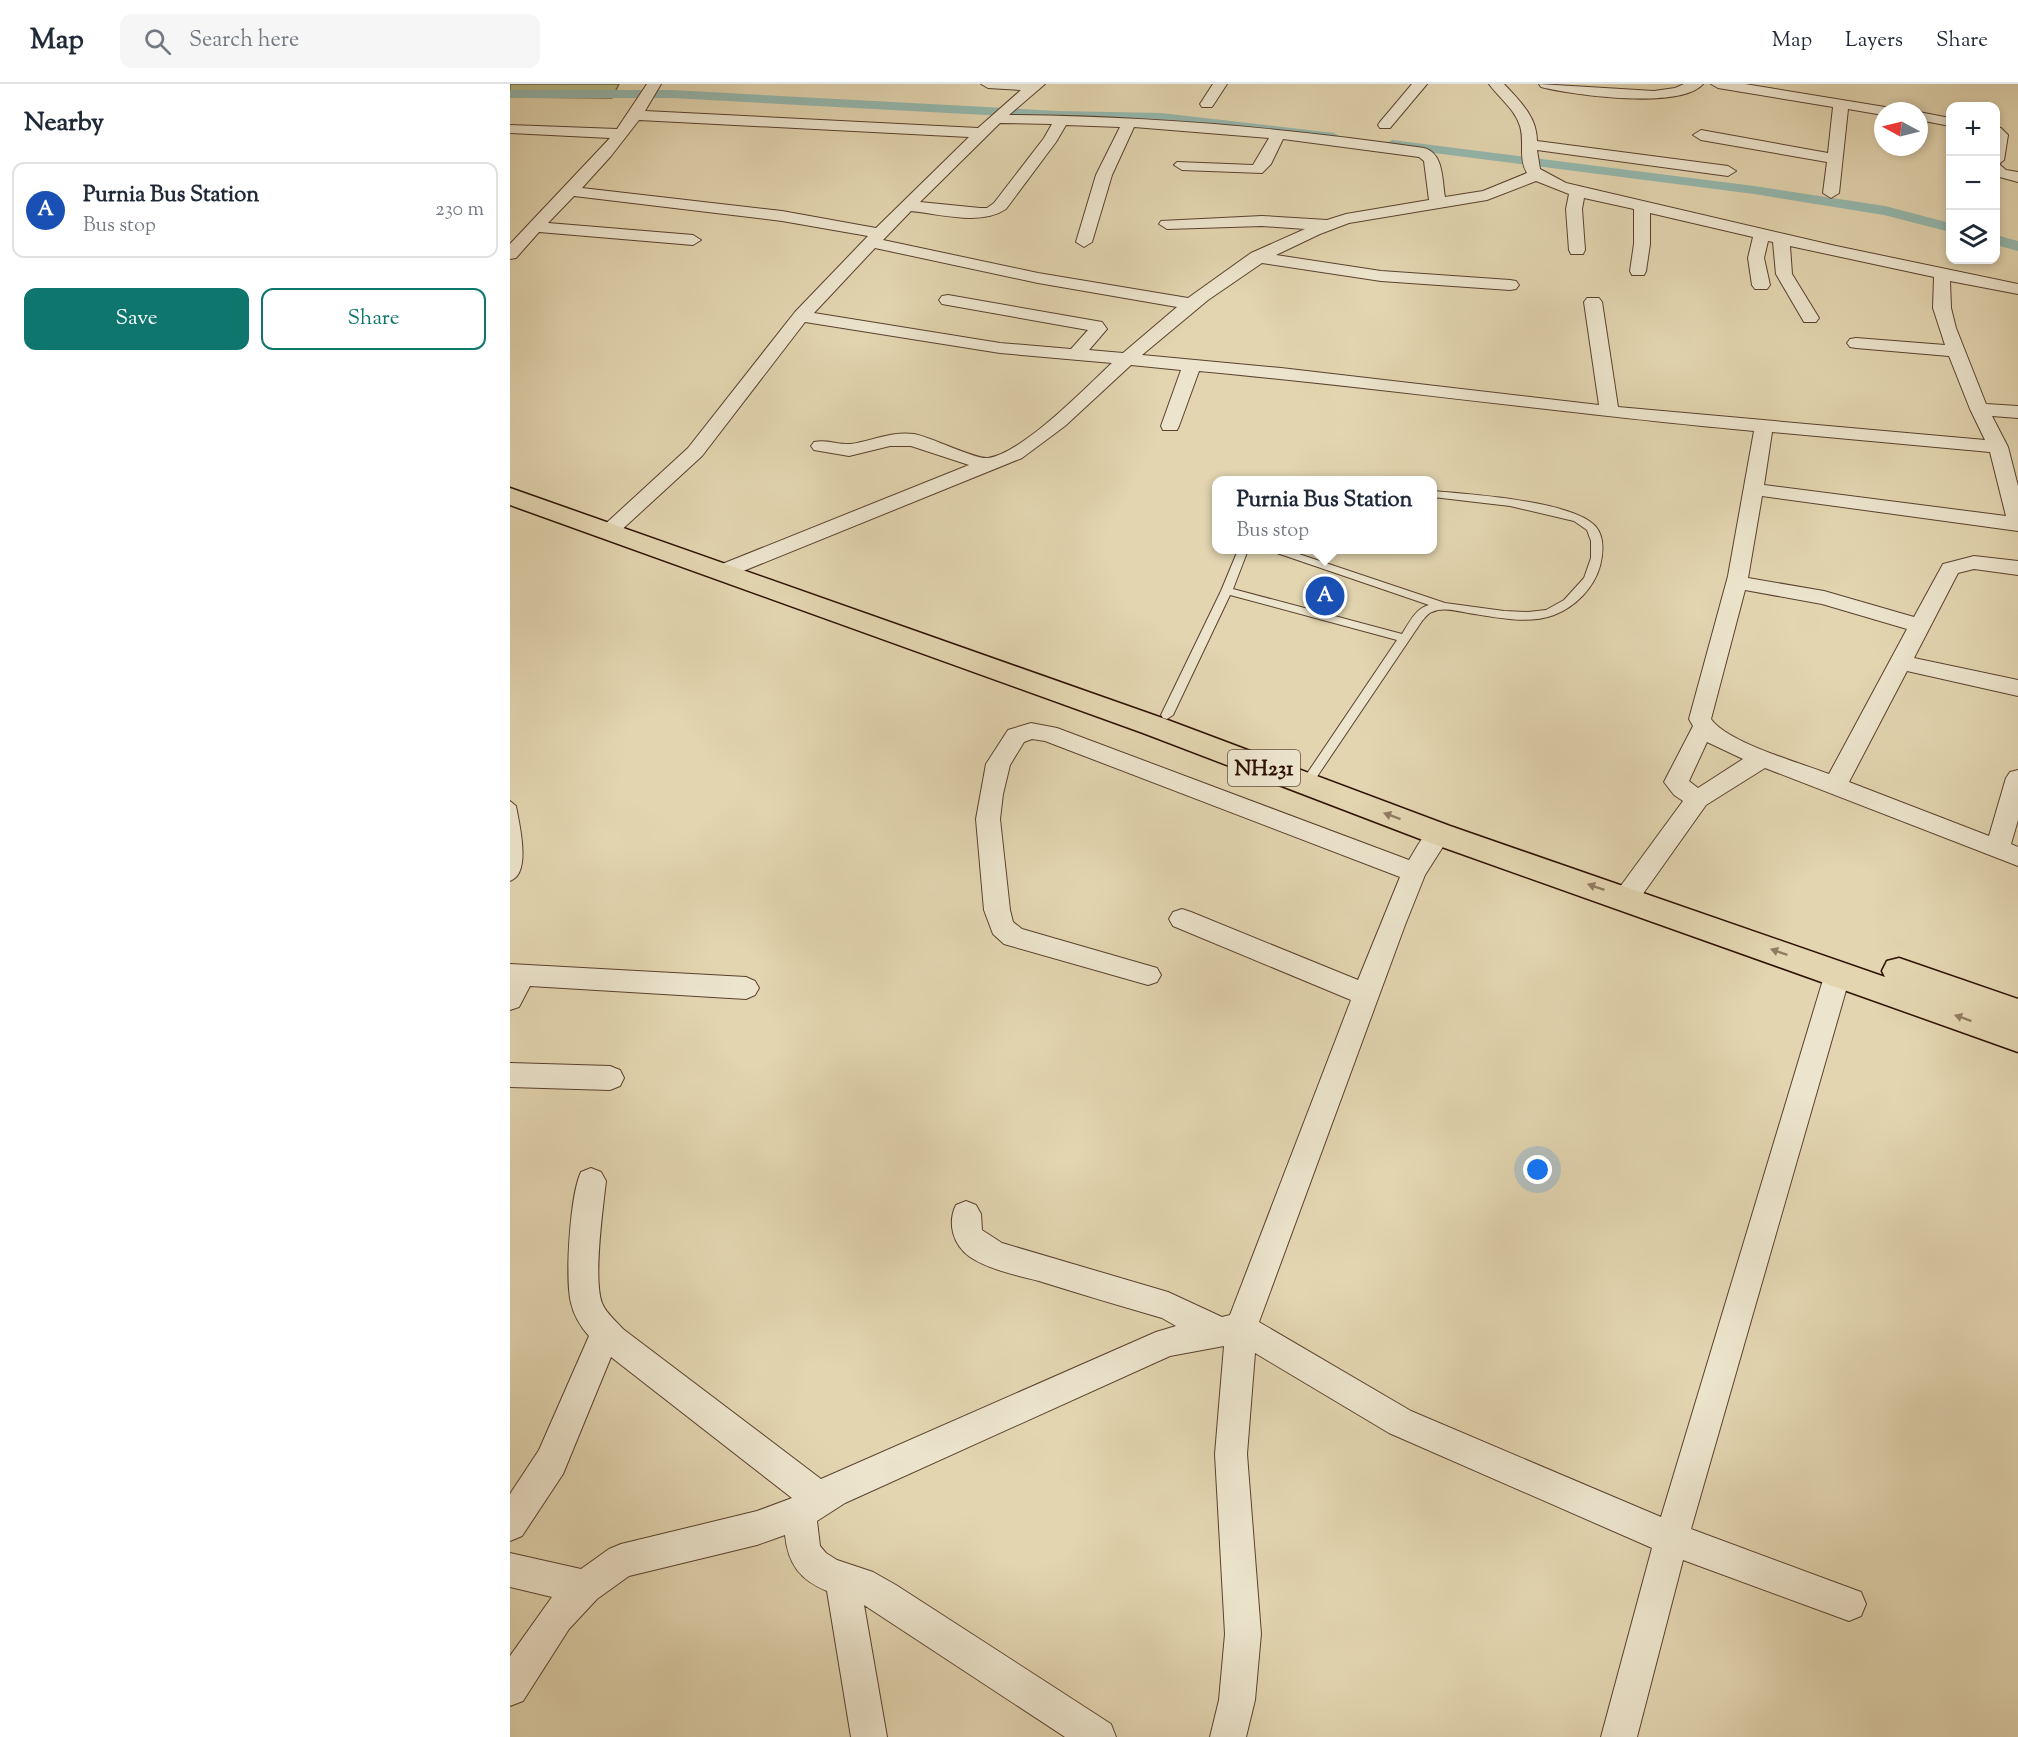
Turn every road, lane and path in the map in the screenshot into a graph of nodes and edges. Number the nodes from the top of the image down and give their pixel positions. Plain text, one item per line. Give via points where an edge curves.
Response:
1 (988, 84) edge
2 (1220, 84) edge
3 (1420, 84) edge
4 (1496, 84) edge
5 (1546, 84) edge
6 (1696, 84) edge
7 (1037, 85) edge
8 (1728, 85) edge
9 (651, 90) edge
10 (1207, 104) dead end
11 (1841, 104) junction
12 (1874, 109) edge
13 (1002, 113) junction
14 (636, 115) junction
15 (1928, 118) edge
16 (1062, 119) junction
17 (1130, 121) junction
18 (1946, 121) edge
19 (1385, 125) dead end
20 (510, 129) edge
21 (621, 134) junction
22 (981, 134) junction
23 (1278, 134) junction
24 (1701, 135) dead end
25 (1720, 154) dead end
26 (1833, 159) junction
27 (1532, 161) junction
28 (1182, 165) dead end
29 (1789, 167) dead end
30 (1728, 171) dead end
31 (2000, 172) edge
32 (2018, 177) edge
33 (573, 191) junction
34 (1578, 191) junction
35 (1831, 193) dead end
36 (1438, 204) junction
37 (907, 206) junction
38 (1642, 206) junction
39 (1167, 224) dead end
40 (1327, 225) junction
41 (537, 227) junction
42 (1762, 234) junction
43 (875, 237) junction
44 (1781, 239) junction
45 (693, 240) dead end
46 (1084, 242) dead end
47 (1577, 250) dead end
48 (510, 254) edge
49 (1257, 257) junction
50 (1638, 271) dead end
51 (1942, 275) junction
52 (1510, 285) dead end
53 (1761, 285) dead end
54 (2018, 289) edge
55 (948, 300) dead end
56 (1593, 302) dead end
57 (1191, 304) junction
58 (801, 316) junction
59 (1810, 318) dead end
60 (1856, 343) dead end
61 (1956, 351) junction
62 (1076, 354) junction
63 (1127, 359) junction
64 (1192, 365) junction
65 (1979, 409) junction
66 (1609, 410) junction
67 (2018, 412) edge
68 (1170, 426) dead end
69 (1764, 426) junction
70 (822, 446) dead end
71 (1998, 447) junction
72 (987, 465) junction
73 (2010, 467) edge
74 (510, 484) edge
75 (1752, 489) junction
76 (1437, 494) edge
77 (510, 496) edge
78 (2018, 525) edge
79 (614, 526) junction
80 (1242, 554) edge
81 (1292, 554) edge
82 (731, 568) junction
83 (2018, 568) edge
84 (1736, 582) junction
85 (1227, 591) junction
86 (1443, 606) junction
87 (1920, 626) junction
88 (1404, 638) junction
89 (1900, 663) junction
90 (2018, 688) edge
91 (1167, 715) junction
92 (1703, 728) junction
93 (1763, 758) junction
94 (1311, 777) junction
95 (2018, 778) edge
96 (1835, 786) junction
97 (1698, 799) junction
98 (510, 806) edge
99 (1439, 834) junction
100 (2007, 853) edge
101 (1414, 872) junction
102 (510, 876) edge
103 (1633, 890) junction
104 (1182, 919) dead end
105 (1838, 973) junction
106 (517, 974) edge
107 (1148, 975) dead end
108 (746, 988) dead end
109 (1366, 995) junction
110 (510, 999) edge
111 (2018, 1013) edge
112 (2018, 1038) edge
113 (510, 1075) edge
114 (610, 1078) dead end
115 (591, 1181) dead end
116 (966, 1214) dead end
117 (1229, 1329) junction
118 (606, 1333) junction
119 (809, 1506) junction
120 (510, 1524) edge
121 (1671, 1539) junction
122 (510, 1570) edge
123 (842, 1579) junction
124 (585, 1587) junction
125 (1850, 1604) dead end
126 (510, 1688) edge
127 (869, 1737) edge
128 (1098, 1737) edge
129 (1228, 1737) edge
130 (1618, 1737) edge

1 - 7 street
2 - 10 street
3 - 19 street
4 - 27 street via 1530,130
5 - 6 street via 1654,95
7 - 13 street
8 - 11 street
9 - 14 street
11 - 12 street
11 - 26 street
13 - 16 street
13 - 22 street
14 - 21 street
14 - 22 street
15 - 18 street
16 - 17 street
16 - 37 street via 1052,139 1000,206 991,212
17 - 23 street
17 - 46 street via 1104,175
20 - 21 street
21 - 33 street
22 - 37 street
23 - 28 street via 1257,170
23 - 36 street via 1424,153 1431,159
24 - 26 street
25 - 29 street
26 - 35 street via 1827,175
27 - 30 street
27 - 34 street
27 - 36 street via 1487,195
31 - 32 street
33 - 41 street
33 - 43 street via 782,216
34 - 38 street
34 - 47 street via 1574,209
36 - 40 street
37 - 43 street
38 - 42 street
38 - 50 street
39 - 40 street via 1263,220
40 - 49 street
41 - 45 street
41 - 48 street
42 - 44 street
42 - 53 street via 1756,258
43 - 57 street via 1038,278
43 - 58 street
44 - 51 street
44 - 59 street via 1784,274
49 - 52 street via 1381,276
49 - 57 street
51 - 54 street
51 - 61 street via 1942,308
55 - 62 street via 1096,326 1096,334
56 - 66 street
57 - 63 street
58 - 62 street via 991,346
58 - 79 street via 695,452
60 - 61 street
61 - 65 street
62 - 63 street
63 - 64 street
63 - 72 street via 1035,441
64 - 66 street
64 - 68 street
65 - 67 street
65 - 71 street
66 - 69 street
69 - 71 street
69 - 75 street
70 - 72 street via 849,450 890,440 913,440
71 - 73 street
72 - 82 street
73 - 78 street
74 - 79 highway, NH231
75 - 78 street
75 - 84 street
76 - 86 lane via 1511,503 1579,518 1593,529 1598,539 1590,578 1579,594 1556,611 1538,615
77 - 79 highway, NH231
79 - 82 highway, NH231
80 - 85 lane
81 - 86 lane
82 - 91 highway, NH231
82 - 94 highway, NH231 via 1154,726
83 - 87 street via 1959,564 1950,569
84 - 87 street via 1824,598
84 - 92 street via 1704,696 1700,719
85 - 88 lane
85 - 91 lane
86 - 88 lane via 1427,609
87 - 89 street
88 - 94 lane
89 - 90 street
89 - 96 street
91 - 94 highway, NH231
92 - 93 street
92 - 97 street via 1676,782
93 - 96 street
93 - 97 street
99 -> 94 highway, NH231
94 - 103 highway, NH231
95 - 100 street
96 - 100 street
97 - 103 street
98 - 102 lane via 518,854
99 - 101 street
103 -> 99 highway, NH231
101 - 107 street via 1049,734 1031,731 1016,736 998,764 988,819 1002,927 1013,937
101 - 109 street
105 -> 103 highway, NH231
103 - 111 highway, NH231
104 - 109 street
112 -> 105 highway, NH231
105 - 121 street
106 - 108 street
106 - 110 street
109 - 117 street
113 - 114 street
115 - 118 street via 584,1282 587,1306
116 - 117 street via 968,1236 996,1255 1168,1306
117 - 119 street via 1167,1342 833,1491
117 - 121 street via 1400,1422
117 - 129 street via 1231,1454 1243,1634 1237,1700
118 - 119 street
118 - 120 street via 552,1462
119 - 123 street via 804,1553 814,1565
119 - 124 street via 757,1528 621,1561
121 - 125 street
121 - 130 street
122 - 124 street
123 - 127 street
123 - 128 street via 884,1597
124 - 126 street via 557,1617

